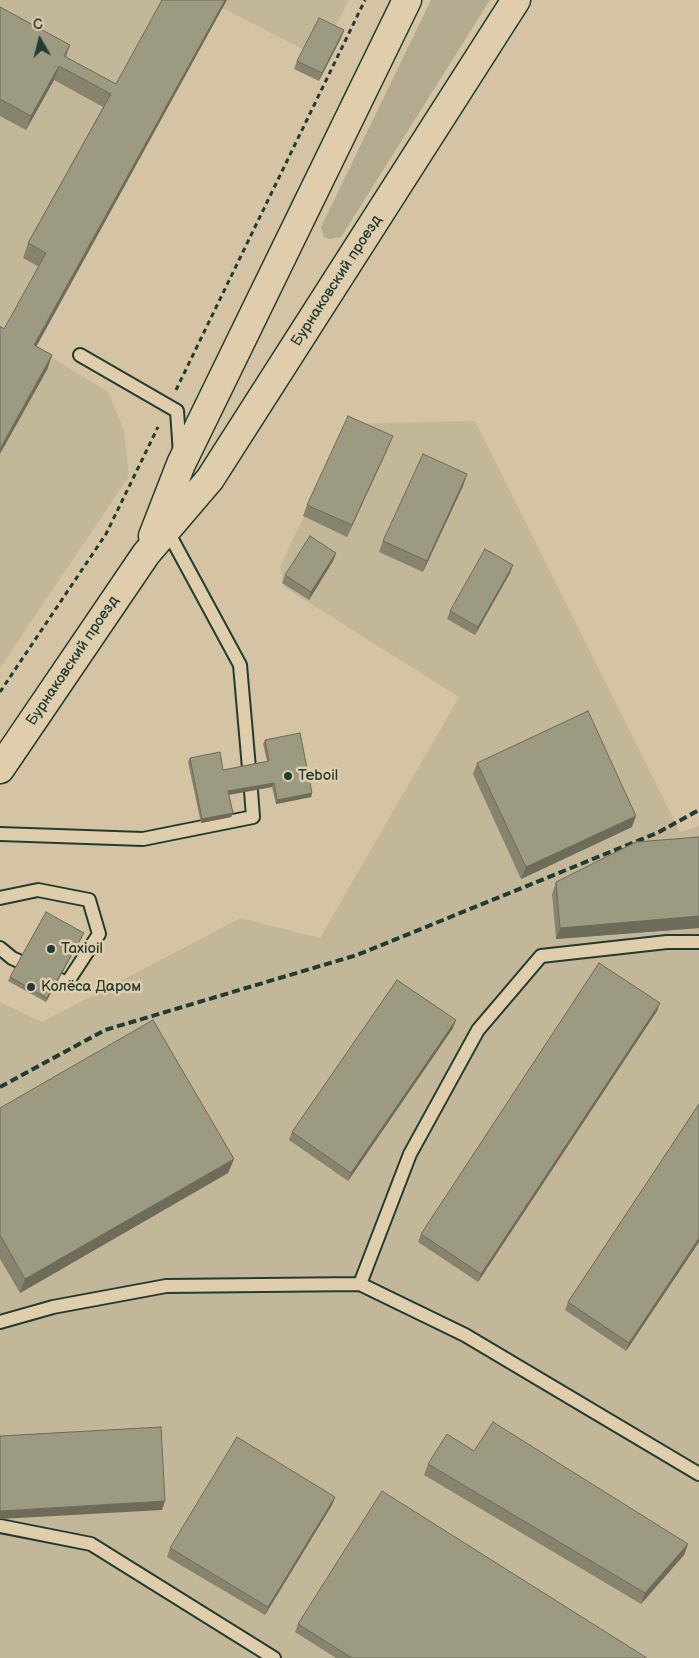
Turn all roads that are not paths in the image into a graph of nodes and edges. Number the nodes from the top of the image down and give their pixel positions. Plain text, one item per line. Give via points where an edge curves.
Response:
1 (407, 0) edge
2 (516, 0) edge
3 (80, 355) dead end
4 (180, 464) junction
5 (210, 479) junction
6 (167, 530) junction
7 (146, 554) junction
8 (249, 768) edge
9 (0, 769) edge
10 (251, 791) edge
11 (0, 834) edge
12 (0, 898) edge
13 (699, 942) edge
14 (0, 948) edge
15 (360, 1284) junction
16 (0, 1322) edge
17 (699, 1474) edge
18 (0, 1526) edge
19 (274, 1658) edge

1 - 4 main road, Бурнаковский проезд
2 - 5 main road, Бурнаковский проезд
3 - 4 lane via 177,411
4 - 5 main road
4 - 7 main road, Бурнаковский проезд
5 - 6 main road, Бурнаковский проезд
6 - 7 main road, Бурнаковский проезд
6 - 8 lane via 240,665
7 - 9 main road, Бурнаковский проезд
10 - 11 lane via 253,817 143,839
12 - 14 lane via 38,890 89,900 99,934 67,983 12,958
13 - 15 lane via 667,942 541,956 478,1030 410,1154
15 - 16 lane via 166,1286 53,1307
15 - 17 lane via 465,1334
18 - 19 lane via 91,1544

